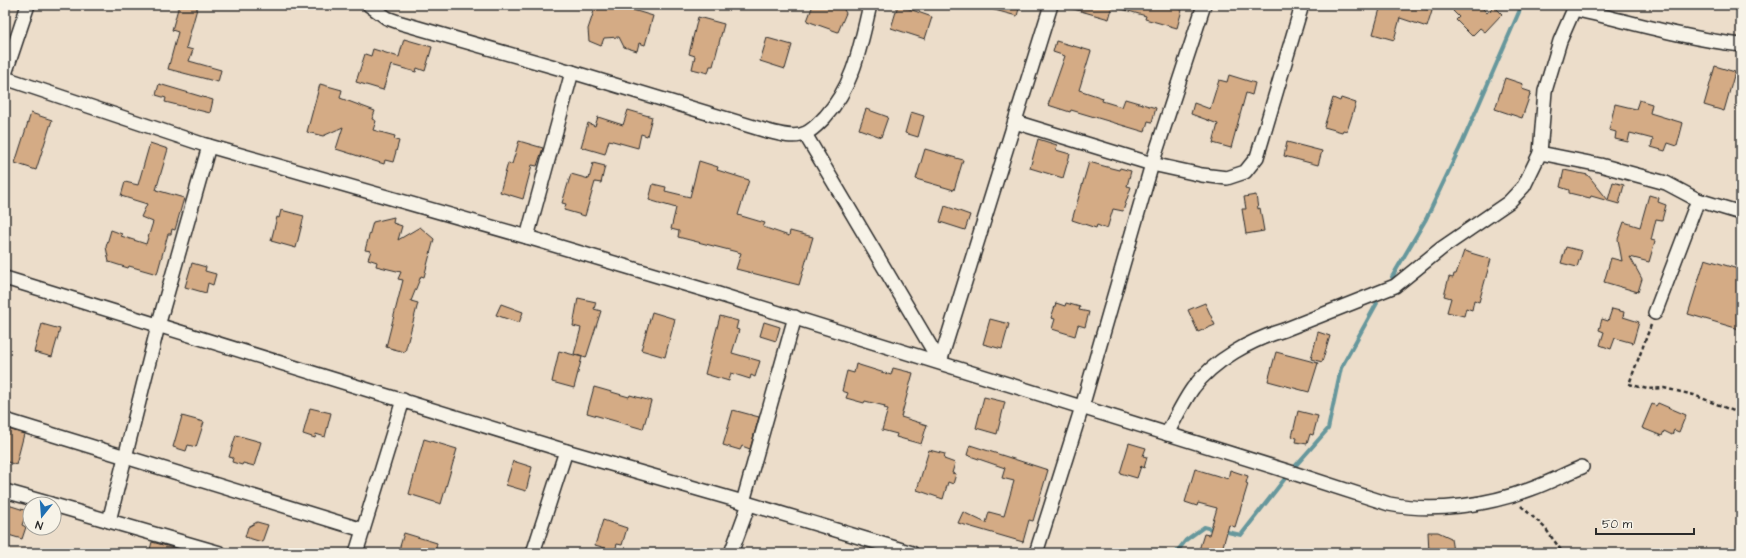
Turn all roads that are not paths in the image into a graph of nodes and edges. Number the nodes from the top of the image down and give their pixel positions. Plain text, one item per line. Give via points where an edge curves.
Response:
1 (28, 5) edge
2 (369, 5) edge
3 (870, 5) edge
4 (1051, 5) edge
5 (1204, 5) edge
6 (1302, 5) edge
7 (1741, 45) edge
8 (572, 72) junction
9 (5, 74) edge
10 (5, 78) edge
11 (1015, 122) junction
12 (805, 134) junction
13 (209, 146) junction
14 (1540, 153) junction
15 (1152, 164) junction
16 (1698, 200) junction
17 (1741, 213) edge
18 (527, 237) junction
19 (5, 278) edge
20 (1655, 313) road end
21 (795, 317) junction
22 (158, 326) junction
23 (940, 362) junction
24 (404, 400) junction
25 (1082, 407) junction
26 (5, 420) edge
27 (1167, 434) junction
28 (566, 451) junction
29 (126, 457) junction
30 (1582, 467) dead end
31 (5, 491) edge
32 (23, 496) edge
33 (746, 503) junction
34 (62, 507) edge
35 (109, 521) junction
36 (363, 530) junction
37 (888, 549) edge
38 (198, 550) edge
39 (220, 553) edge
40 (356, 553) edge
41 (533, 553) edge
42 (731, 553) edge
43 (912, 553) edge
44 (1036, 553) edge

1 - 9 street
2 - 8 street via 387,18 401,23
3 - 12 street via 856,63 847,87 817,126
4 - 11 street
5 - 15 street
6 - 15 street via 1254,164 1245,172 1228,178
7 - 14 street via 1667,33 1574,9 1560,41 1545,91
8 - 12 street via 780,135
8 - 18 street
10 - 13 street
11 - 15 street
11 - 23 street
12 - 23 street
13 - 18 street
13 - 22 street
14 - 16 street via 1607,166 1666,183
14 - 27 street via 1524,186 1509,202 1442,248 1395,286 1265,336 1218,363 1194,387
15 - 25 street
16 - 17 street
16 - 20 street
18 - 21 street
19 - 22 street
21 - 23 street
21 - 33 street
22 - 24 street
22 - 29 street
23 - 25 street
24 - 28 street
24 - 36 street
25 - 27 street
25 - 44 street
26 - 29 street
27 - 30 street via 1404,507 1452,506 1509,496
28 - 33 street
28 - 41 street
29 - 35 street
29 - 36 street
31 - 32 street
33 - 37 street
33 - 42 street
34 - 35 street
35 - 38 street
36 - 40 street
37 - 43 street
38 - 39 street

